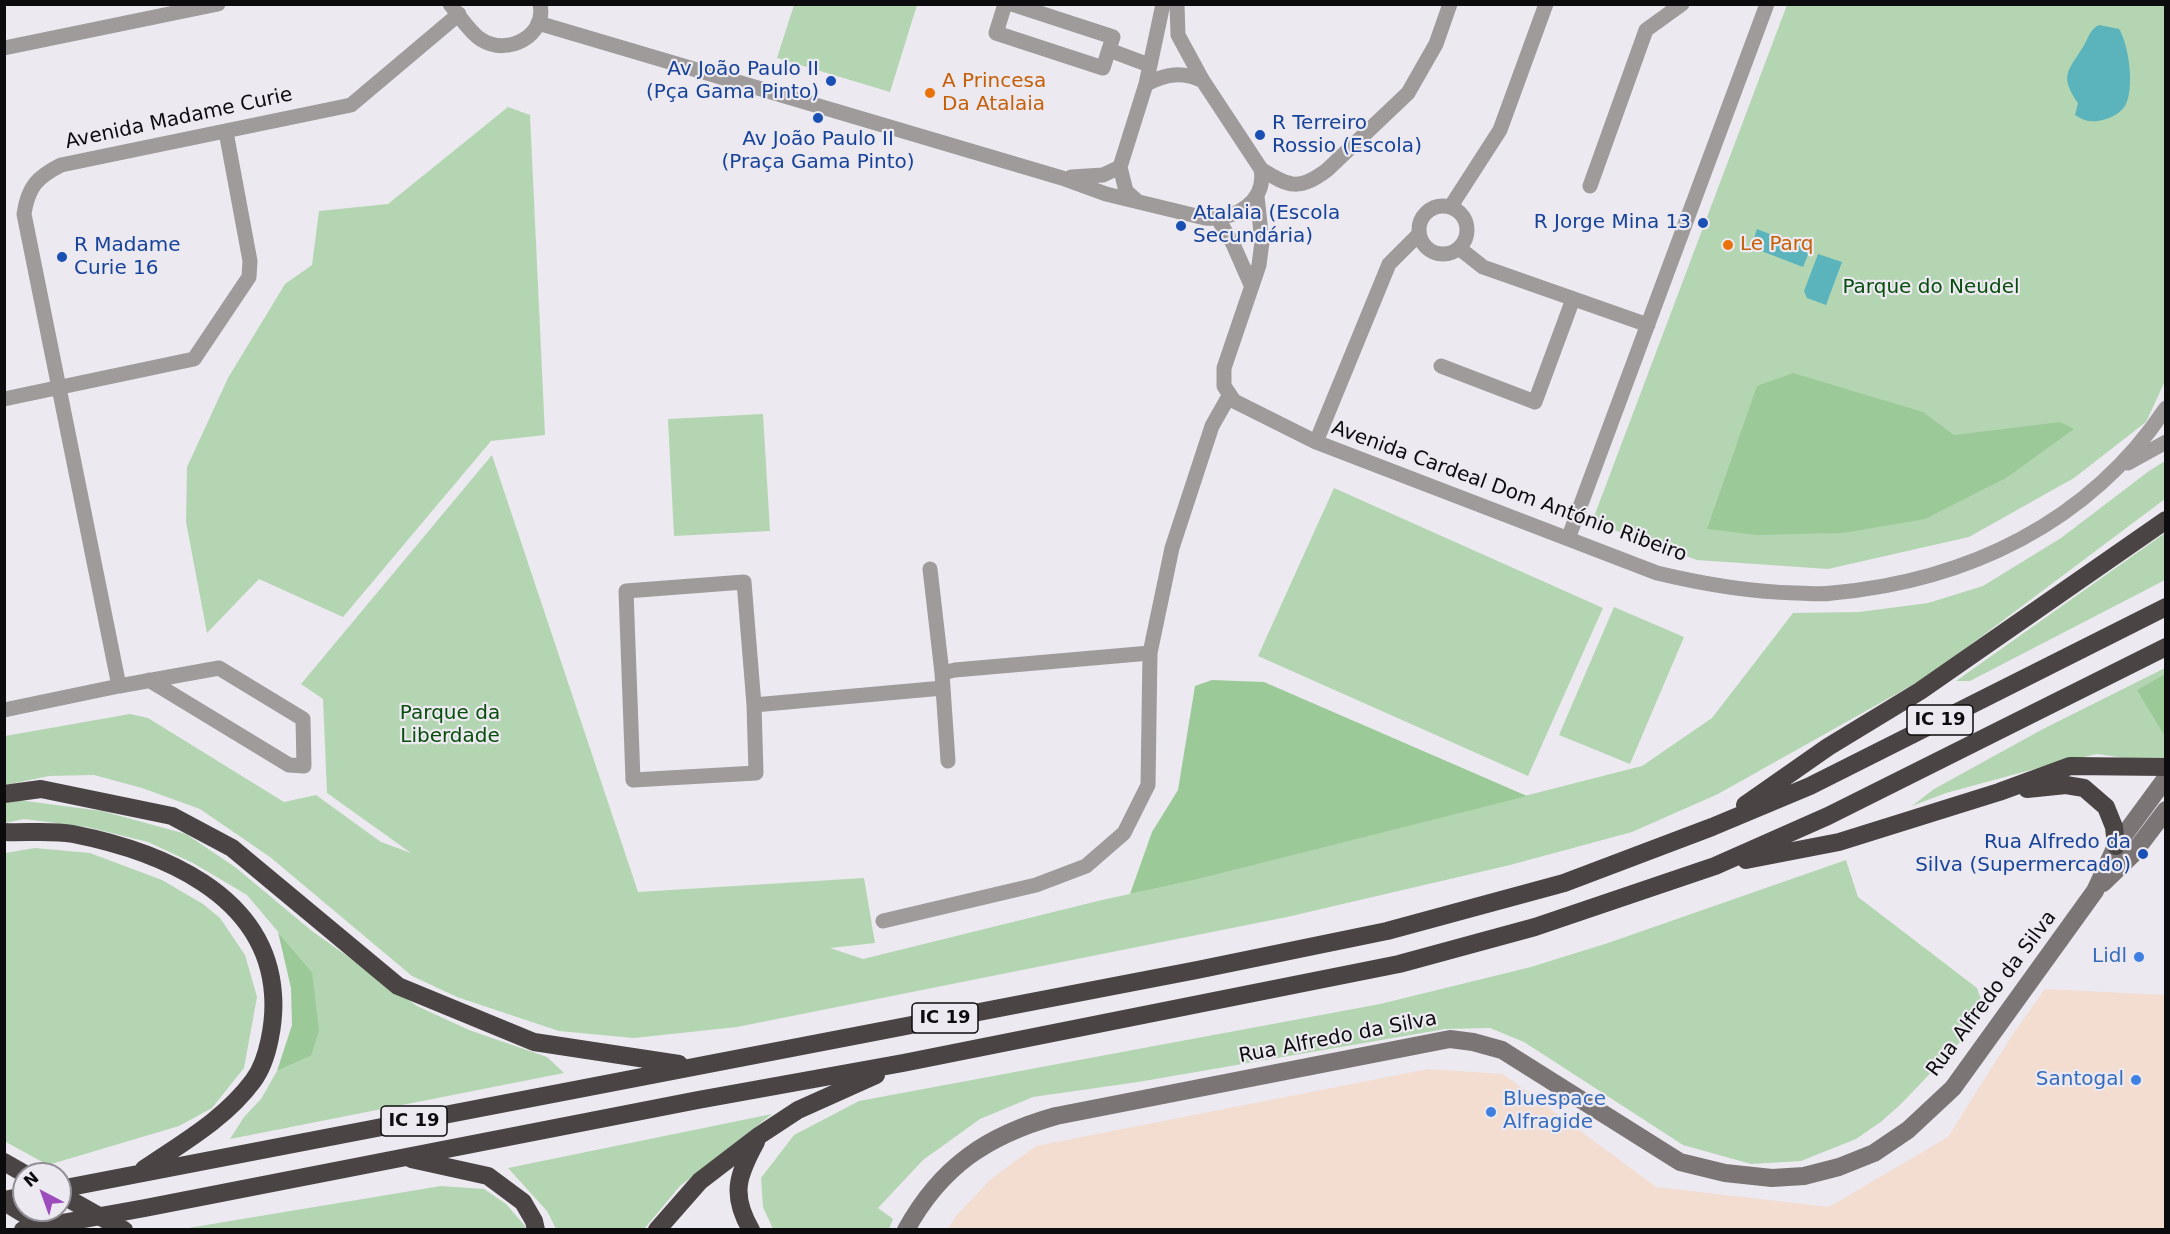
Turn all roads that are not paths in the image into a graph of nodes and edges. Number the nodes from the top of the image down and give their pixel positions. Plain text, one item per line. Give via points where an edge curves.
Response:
1 (218, 4) edge
2 (540, 4) edge
3 (1005, 4) edge
4 (1012, 4) edge
5 (1164, 4) edge
6 (1177, 4) edge
7 (1450, 4) edge
8 (1546, 4) edge
9 (1682, 4) edge
10 (1767, 4) edge
11 (455, 10) edge
12 (538, 22) junction
13 (4, 48) edge
14 (1109, 50) junction
15 (1149, 65) junction
16 (1203, 81) junction
17 (1146, 84) junction
18 (226, 132) junction
19 (1120, 166) junction
20 (1261, 169) junction
21 (1062, 177) junction
22 (1590, 186) dead end
23 (1257, 196) junction
24 (1136, 200) junction
25 (1451, 206) junction
26 (1218, 219) junction
27 (1419, 234) junction
28 (1459, 248) junction
29 (1251, 285) junction
30 (1573, 299) junction
31 (1648, 325) junction
32 (1441, 366) dead end
33 (58, 387) junction
34 (1229, 396) junction
35 (4, 399) edge
36 (2166, 408) edge
37 (1316, 442) junction
38 (2166, 442) edge
39 (2115, 471) junction
40 (2166, 520) edge
41 (1568, 538) junction
42 (930, 569) dead end
43 (2166, 607) edge
44 (2166, 647) edge
45 (1150, 653) junction
46 (149, 680) junction
47 (943, 681) junction
48 (119, 686) junction
49 (754, 705) junction
50 (4, 710) edge
51 (948, 761) dead end
52 (2166, 767) edge
53 (2166, 778) edge
54 (1999, 792) junction
55 (4, 794) edge
56 (2166, 810) edge
57 (1712, 827) junction
58 (4, 832) edge
59 (2116, 846) junction
60 (1715, 866) junction
61 (2096, 891) junction
62 (883, 921) dead end
63 (903, 1063) junction
64 (693, 1066) junction
65 (760, 1135) junction
66 (403, 1158) junction
67 (136, 1174) junction
68 (72, 1187) edge
69 (4, 1201) edge
70 (72, 1201) edge
71 (23, 1230) edge
72 (51, 1230) edge
73 (124, 1230) edge
74 (536, 1230) edge
75 (657, 1230) edge
76 (751, 1230) edge
77 (906, 1230) edge

1 - 13 street
2 - 12 street
3 - 14 street via 996,33 1103,68
4 - 14 street via 1113,37
5 - 15 street
6 - 16 street via 1178,35
7 - 20 street via 1436,44 1408,93 1327,170 1316,179 1290,185
8 - 25 street via 1500,130
9 - 22 street via 1646,30
10 - 31 street
11 - 12 street via 481,40 508,46 530,37
11 - 18 street, Avenida Madame Curie via 351,105
12 - 21 street
14 - 15 street
15 - 17 street
16 - 17 street via 1175,74
16 - 20 street
17 - 19 street
18 - 33 street via 250,261 249,277 195,359
18 - 33 street, Avenida Madame Curie via 61,165 43,174 26,197 24,214
19 - 21 street via 1103,174
19 - 24 street via 1126,190
20 - 23 street via 1263,179
21 - 24 street via 1106,194
23 - 26 street via 1234,215
23 - 29 street via 1262,242
24 - 26 street
25 - 27 street via 1436,206 1424,214
25 - 28 street via 1467,225
26 - 29 street
27 - 28 street via 1435,253 1452,253
27 - 37 street via 1389,264
28 - 30 street via 1483,267
29 - 34 street via 1224,368 1224,386
30 - 31 street
30 - 32 street via 1535,402
31 - 41 street
33 - 35 street
33 - 48 street, Avenida Madame Curie
34 - 37 street, Avenida Cardeal Dom António Ribeiro via 1243,408
34 - 45 street via 1212,426 1172,548
36 - 39 street, Avenida Cardeal Dom António Ribeiro
37 - 41 street, Avenida Cardeal Dom António Ribeiro
38 - 39 street, Avenida Cardeal Dom António Ribeiro
39 - 41 street, Avenida Cardeal Dom António Ribeiro via 2033,534 1979,560 1910,581 1831,594 1704,584 1657,573
40 - 57 highway via 1920,691 1828,747
42 - 47 street
43 - 57 highway, IC 19 via 1810,786
44 - 60 highway, IC 19 via 1828,816
45 - 47 street via 983,666
45 - 62 street via 1148,784 1124,833 1086,866 1036,885
46 - 46 street via 290,765 304,766 303,719 219,668
46 - 48 street
47 - 49 street
47 - 51 street
48 - 50 street
49 - 49 street via 756,773 633,780 626,591 744,582
52 - 54 highway via 2070,766
53 - 59 street, Rua Alfredo da Silva
54 - 59 highway via 2066,785 2084,788 2106,807
54 - 60 highway via 1839,842
55 - 64 highway via 41,789 172,816 232,848 398,986 534,1042
56 - 61 street, Rua Alfredo da Silva via 2132,855
57 - 64 highway, IC 19 via 1564,882 1387,931
58 - 67 highway via 71,834 141,852 186,871 225,898 247,920 269,965 274,1014 265,1055 254,1080 199,1133
59 - 61 street, Rua Alfredo da Silva
60 - 63 highway, IC 19 via 1535,927 1399,964
61 - 77 street, Rua Alfredo da Silva via 1953,1088 1908,1130 1874,1153 1839,1167 1804,1176 1772,1178 1725,1173 1680,1162 1502,1050 1450,1039 1028,1124 970,1154 938,1183
63 - 65 highway via 798,1110
63 - 66 highway, IC 19
64 - 67 highway, IC 19
65 - 75 highway via 700,1180
65 - 76 highway via 741,1170 738,1195
66 - 71 highway, IC 19
66 - 74 highway via 488,1176 523,1202
67 - 68 highway, IC 19
69 - 72 highway, bridge
70 - 73 highway, bridge

